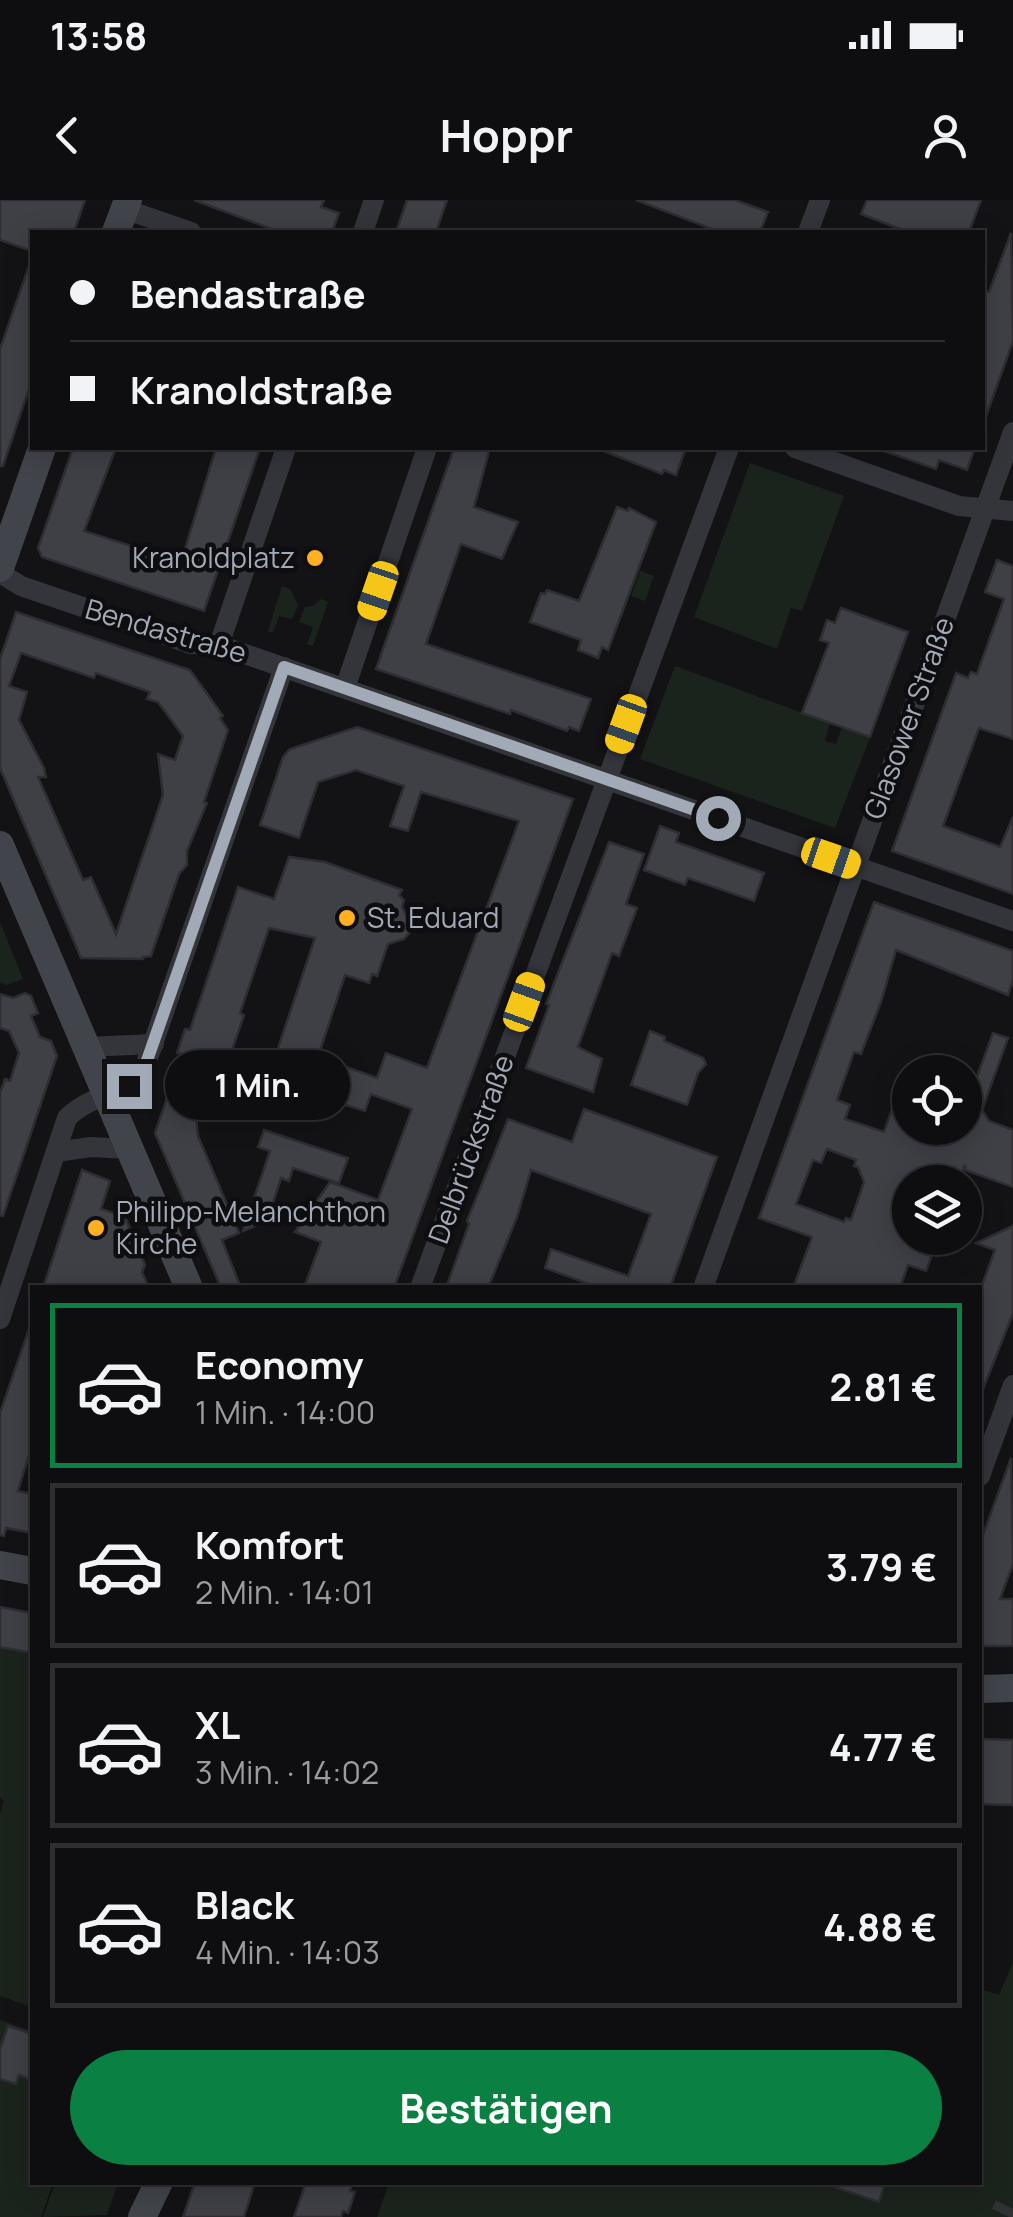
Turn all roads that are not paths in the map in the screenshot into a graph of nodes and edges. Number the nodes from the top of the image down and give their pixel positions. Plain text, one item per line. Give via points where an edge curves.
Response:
1 (374, 200) edge
2 (820, 200) edge
3 (123, 214) edge
4 (183, 230) edge
5 (364, 230) edge
6 (809, 230) edge
7 (1013, 432) edge
8 (41, 450) edge
9 (285, 450) edge
10 (426, 450) edge
11 (728, 450) edge
12 (801, 450) edge
13 (985, 508) junction
14 (1013, 511) edge
15 (0, 571) edge
16 (219, 645) junction
17 (284, 667) junction
18 (344, 688) junction
19 (606, 779) junction
20 (0, 845) edge
21 (855, 866) junction
22 (1013, 922) edge
23 (154, 1044) junction
24 (86, 1047) junction
25 (106, 1094) junction
26 (130, 1148) junction
27 (56, 1152) junction
28 (188, 1285) edge
29 (421, 1285) edge
30 (704, 1285) edge
31 (0, 1320) edge
32 (1013, 1385) edge
33 (982, 1470) edge
34 (0, 1564) edge
35 (30, 1571) edge
36 (1013, 1688) edge
37 (982, 1689) edge
38 (144, 2185) edge
39 (157, 2185) edge
40 (140, 2217) edge

1 - 5 street
2 - 6 street
3 - 4 street
7 - 13 street, Glasower Straße
8 - 15 street
9 - 16 street
10 - 18 street
11 - 19 street, Delbrückstraße
12 - 13 street via 959,506
13 - 14 street
13 - 21 street, Glasower Straße
15 - 16 street, Bendastraße via 21,586 192,644
16 - 17 street, Bendastraße
17 - 18 street, Bendastraße
17 - 23 street
18 - 19 street, Bendastraße
19 - 21 street, Bendastraße
19 - 29 street, Delbrückstraße
20 - 24 street
21 - 22 street, Bendastraße
21 - 30 street, Glasower Straße
23 - 24 street
23 - 25 street via 138,1082
24 - 25 street
25 - 26 street
25 - 27 street via 68,1118
26 - 27 street
26 - 28 street
27 - 31 street
32 - 33 street
34 - 35 street
36 - 37 street
38 - 40 street
39 - 40 street

